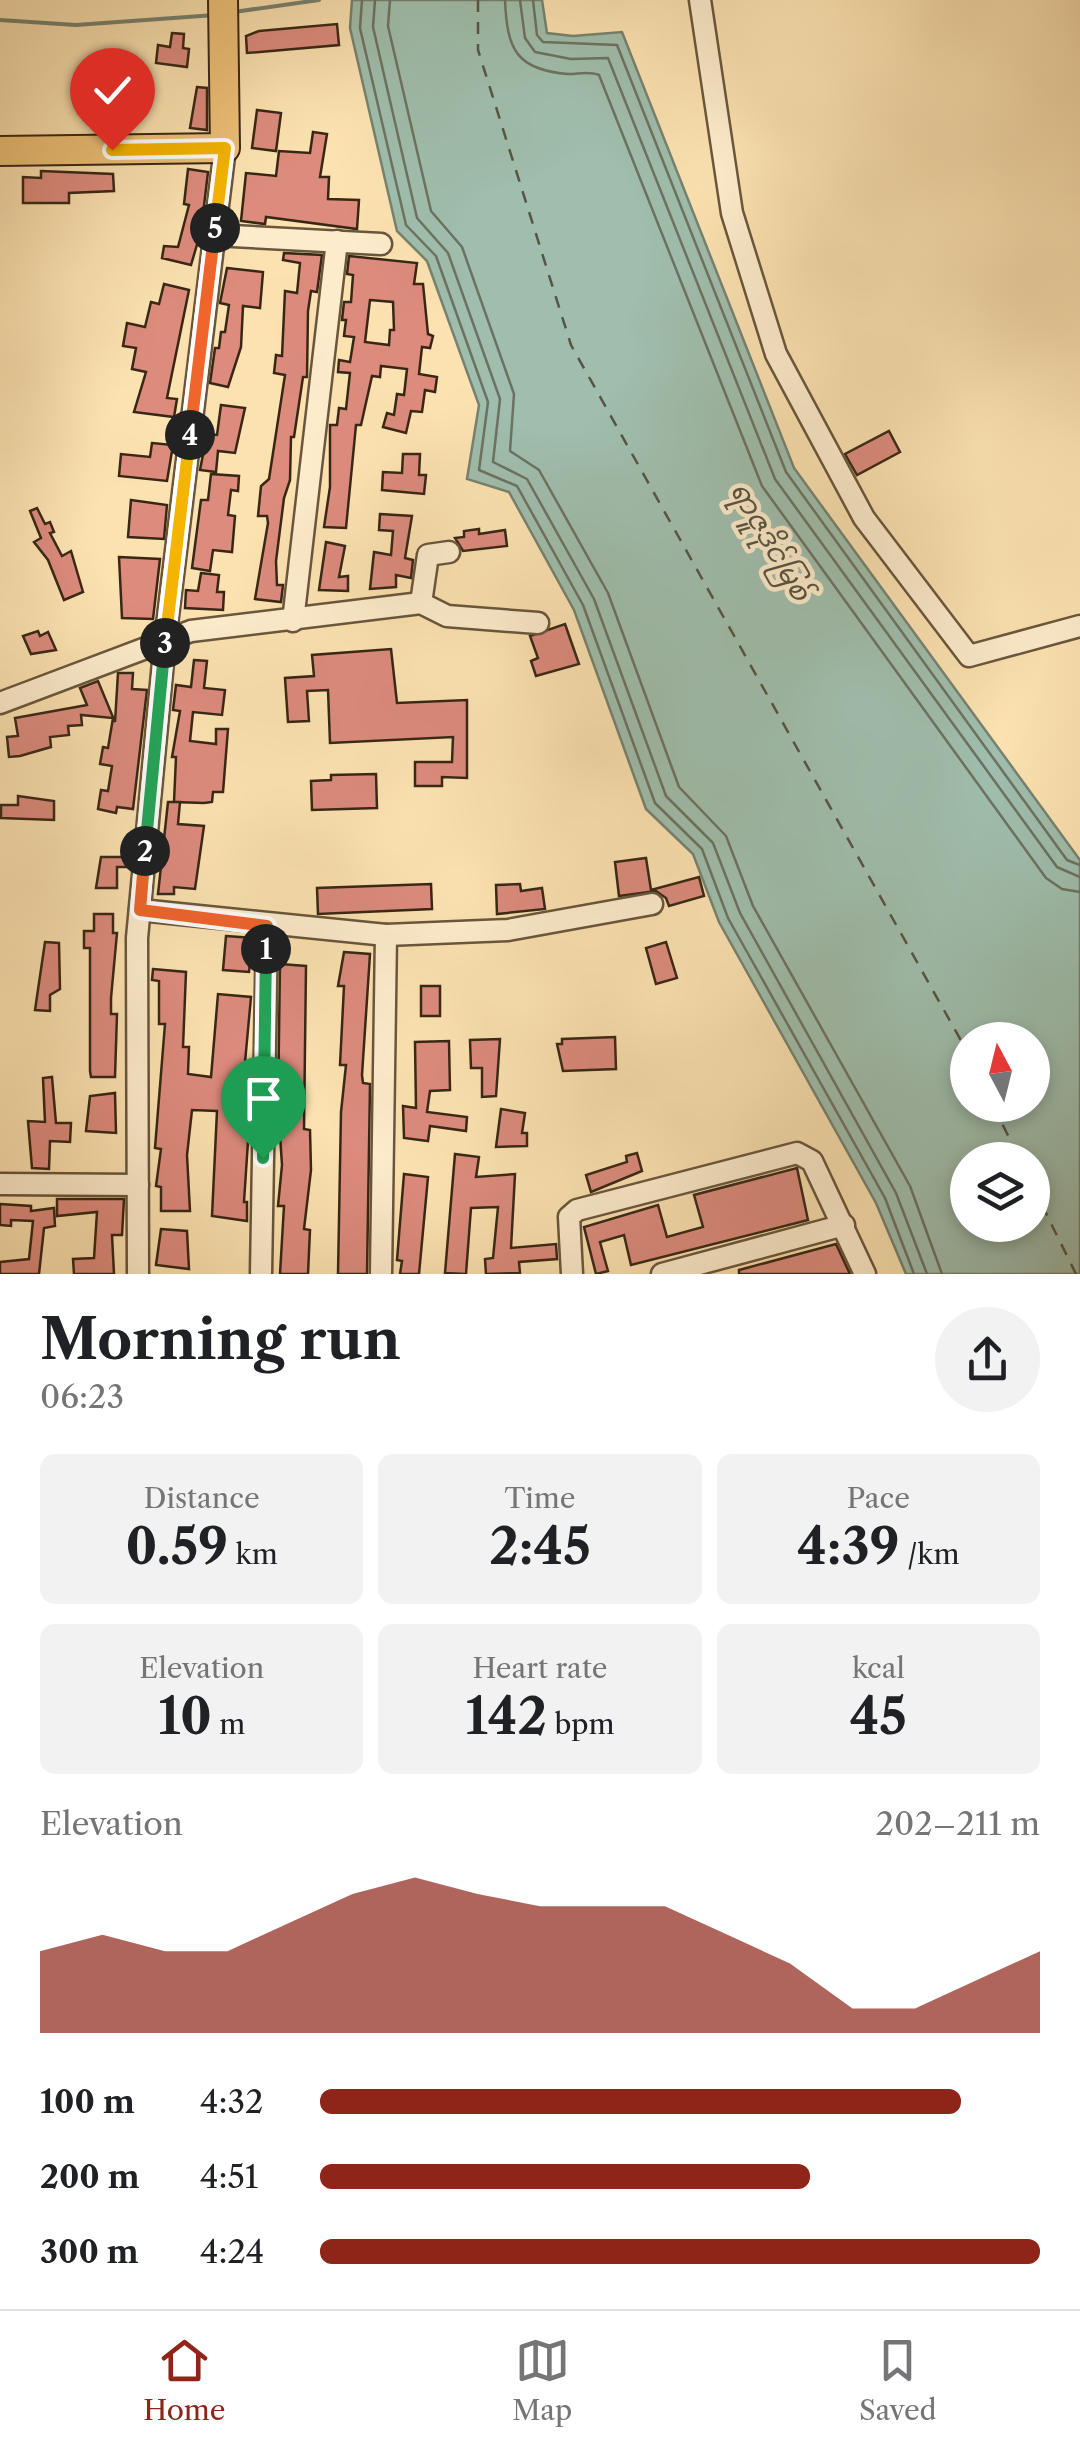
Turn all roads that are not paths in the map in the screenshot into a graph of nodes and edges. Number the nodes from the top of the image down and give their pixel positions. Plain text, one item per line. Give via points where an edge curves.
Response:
1 (223, 0) edge
2 (700, 0) edge
3 (225, 148) junction
4 (0, 151) edge
5 (214, 235) junction
6 (337, 241) junction
7 (381, 244) dead end
8 (449, 552) dead end
9 (421, 603) junction
10 (293, 621) junction
11 (538, 623) dead end
12 (1080, 626) edge
13 (165, 641) junction
14 (0, 703) edge
15 (652, 904) dead end
16 (140, 910) junction
17 (267, 926) junction
18 (386, 935) junction
19 (0, 1184) edge
20 (138, 1185) junction
21 (844, 1226) junction
22 (138, 1274) edge
23 (261, 1274) edge
24 (381, 1274) edge
25 (572, 1274) edge
26 (662, 1274) edge
27 (865, 1274) edge

1 - 3 main road
2 - 12 street via 732,212 776,354 864,518 969,656
3 - 4 main road
3 - 5 street
5 - 6 street
5 - 13 street
6 - 7 street
6 - 10 street
8 - 9 street via 428,555
9 - 10 street
9 - 11 street via 447,616
10 - 13 street via 191,631
13 - 14 street
13 - 16 street
15 - 18 street via 508,930
16 - 17 street
16 - 20 street
17 - 18 street
17 - 23 street
18 - 24 street
19 - 20 street
20 - 22 street
21 - 25 street via 812,1161 797,1152 578,1210 569,1217
21 - 26 street
21 - 27 street

